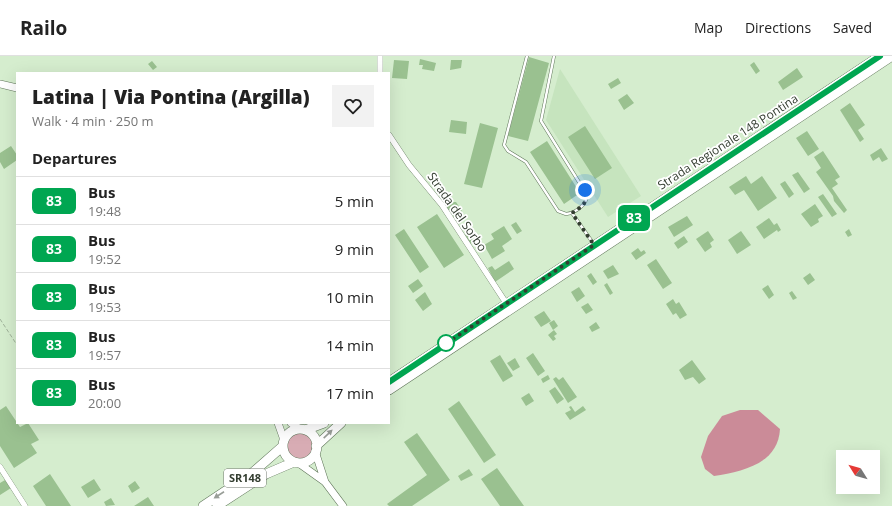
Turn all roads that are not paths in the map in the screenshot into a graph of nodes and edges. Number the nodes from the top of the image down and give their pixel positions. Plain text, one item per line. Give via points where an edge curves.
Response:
1 (380, 56) edge
2 (527, 56) edge
3 (554, 56) edge
4 (892, 56) edge
5 (878, 57) edge
6 (380, 72) edge
7 (0, 84) edge
8 (16, 88) edge
9 (390, 136) edge
10 (572, 213) junction
11 (594, 245) junction
12 (506, 303) junction
13 (390, 381) edge
14 (390, 389) edge
15 (278, 424) edge
16 (293, 424) edge
17 (321, 424) edge
18 (340, 424) edge
19 (302, 430) junction
20 (283, 443) junction
21 (316, 449) junction
22 (296, 462) junction
23 (0, 467) edge
24 (325, 482) junction
25 (25, 506) edge
26 (203, 506) edge
27 (217, 506) edge
28 (343, 506) edge

1 - 6 street
2 - 10 lane via 504,145 508,151 526,162 558,211
3 - 10 lane via 541,121 586,193 585,203
4 - 14 main road, Strada Regionale 148 Pontina
5 - 11 main road, Strada Regionale 148 Pontina
7 - 8 street
9 - 12 street, Strada del Sorbo via 409,165 442,205
10 - 11 lane
11 - 12 main road, Strada Regionale 148 Pontina
12 - 13 main road, Strada Regionale 148 Pontina
15 - 20 street
16 - 19 street
17 - 19 main road, SR148
21 -> 18 main road, SR148
19 - 20 main road, SR148 via 290,432
19 - 21 main road via 313,436
20 - 22 main road via 286,456
20 -> 26 main road, SR148 via 255,471
21 - 22 main road, SR148 via 309,460
21 - 24 street
22 - 24 street
22 - 27 main road, SR148 via 266,474
23 - 25 street
24 - 28 street

